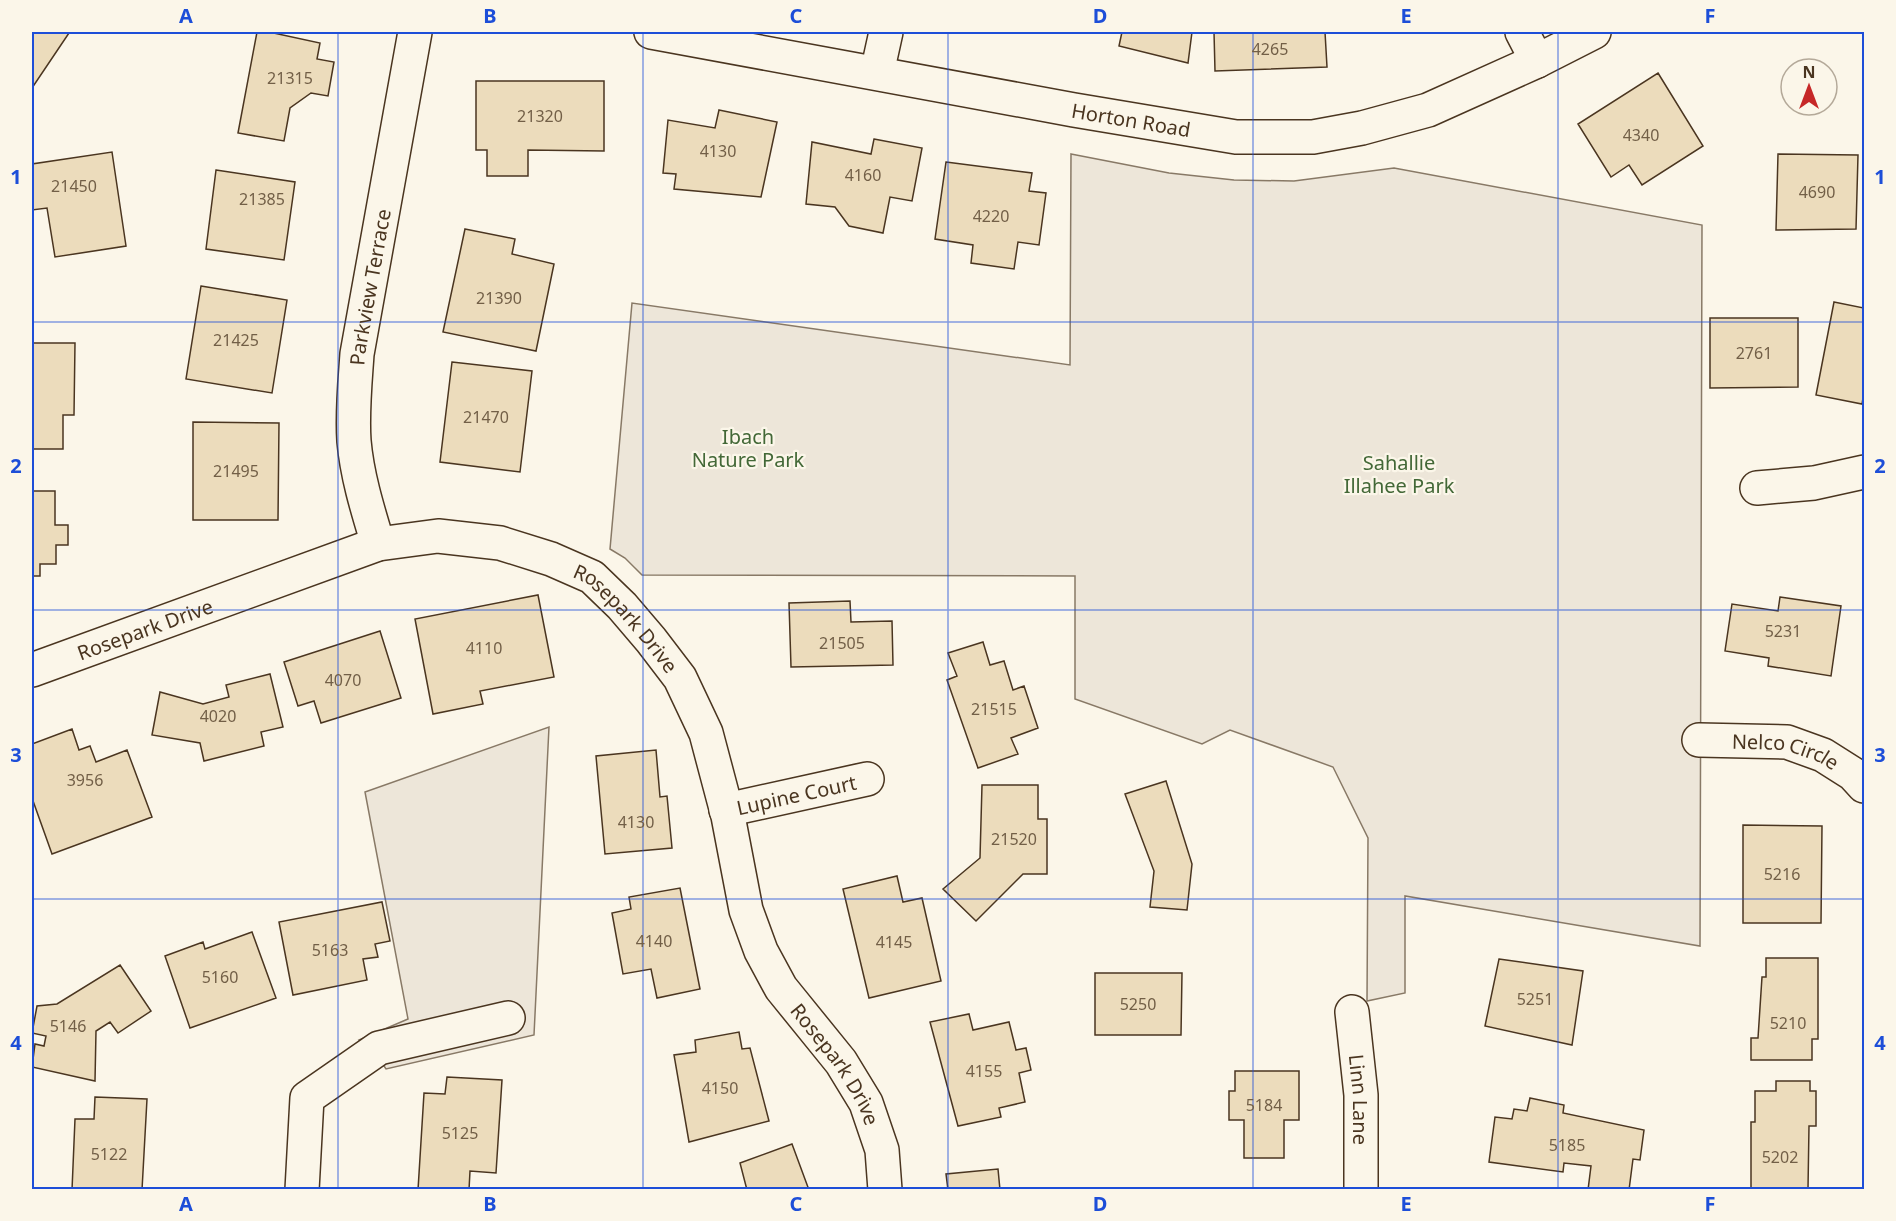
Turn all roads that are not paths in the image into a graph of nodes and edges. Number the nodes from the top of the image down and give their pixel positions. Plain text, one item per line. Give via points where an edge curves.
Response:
1 (416, 32) edge
2 (651, 32) edge
3 (886, 32) edge
4 (1522, 32) edge
5 (1594, 32) edge
6 (1537, 62) junction
7 (877, 73) junction
8 (1864, 472) edge
9 (1757, 488) dead end
10 (378, 544) junction
11 (32, 670) edge
12 (1699, 740) dead end
13 (867, 779) dead end
14 (1864, 786) edge
15 (726, 810) junction
16 (1352, 1012) dead end
17 (508, 1018) dead end
18 (302, 1190) edge
19 (885, 1190) edge
20 (1361, 1190) edge

1 - 10 street, Parkview Terrace via 357,354 353,400 354,442
2 - 7 street, Horton Road
3 - 7 street
4 - 6 street
5 - 6 street, Horton Road
6 - 7 street, Horton Road via 1428,110 1312,137 1236,137
8 - 9 street via 1814,483
10 - 11 street, Rosepark Drive
10 - 15 street, Rosepark Drive via 438,536 500,543 551,559 592,578 622,606 680,678 706,733
12 - 14 street, Nelco Circle via 1787,742 1823,755
13 - 15 street, Lupine Court
15 - 19 street, Rosepark Drive via 746,910 761,951 781,988 841,1062 866,1103 882,1150
16 - 20 street, Linn Lane via 1361,1095
17 - 18 street via 379,1048 307,1098

